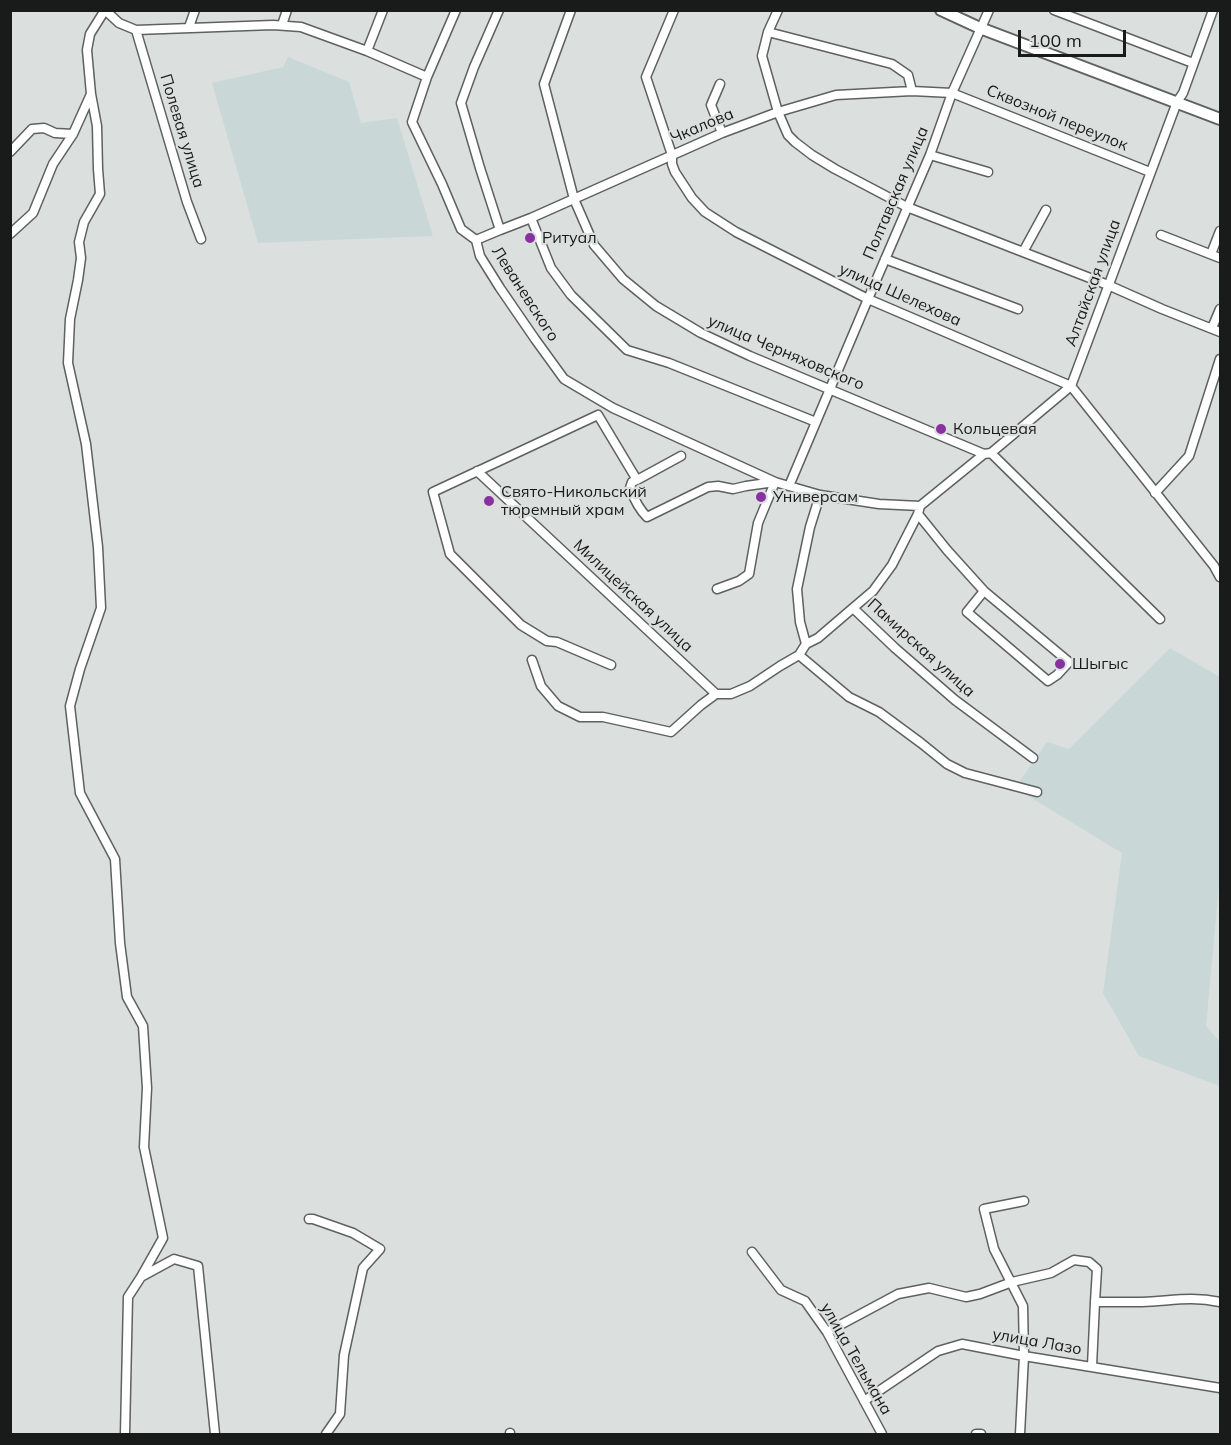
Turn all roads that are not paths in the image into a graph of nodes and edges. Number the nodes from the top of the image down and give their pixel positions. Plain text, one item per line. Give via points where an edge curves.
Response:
1 (105, 10) edge
2 (195, 10) edge
3 (287, 10) edge
4 (383, 10) edge
5 (456, 10) edge
6 (499, 10) edge
7 (571, 10) edge
8 (674, 10) edge
9 (778, 10) edge
10 (941, 10) edge
11 (988, 10) edge
12 (1054, 10) edge
13 (1213, 10) edge
14 (282, 26) junction
15 (189, 27) junction
16 (980, 28) junction
17 (136, 30) junction
18 (768, 32) junction
19 (367, 51) junction
20 (1193, 63) junction
21 (427, 77) junction
22 (720, 84) dead end
23 (912, 91) junction
24 (952, 93) junction
25 (91, 94) junction
26 (1177, 102) junction
27 (778, 112) junction
28 (1221, 119) edge
29 (722, 133) junction
30 (73, 134) junction
31 (10, 152) edge
32 (672, 155) junction
33 (930, 155) junction
34 (988, 172) dead end
35 (1150, 172) junction
36 (574, 199) junction
37 (908, 207) junction
38 (1046, 210) dead end
39 (531, 218) junction
40 (500, 230) junction
41 (1221, 231) edge
42 (10, 234) edge
43 (1161, 235) dead end
44 (201, 239) dead end
45 (476, 240) junction
46 (1023, 252) junction
47 (1211, 254) junction
48 (1221, 258) edge
49 (885, 259) junction
50 (1108, 285) junction
51 (867, 299) junction
52 (1018, 309) dead end
53 (1221, 309) edge
54 (1216, 330) edge
55 (1221, 359) edge
56 (1071, 386) junction
57 (831, 389) junction
58 (816, 422) junction
59 (987, 454) junction
60 (681, 456) dead end
61 (477, 471) junction
62 (637, 480) junction
63 (775, 482) junction
64 (789, 486) junction
65 (1155, 494) junction
66 (820, 495) junction
67 (919, 510) junction
68 (1221, 558) edge
69 (1214, 566) junction
70 (1221, 577) edge
71 (717, 590) dead end
72 (984, 591) junction
73 (854, 608) junction
74 (1160, 619) dead end
75 (806, 644) junction
76 (799, 655) junction
77 (532, 660) dead end
78 (611, 665) dead end
79 (716, 694) junction
80 (1034, 758) dead end
81 (1037, 792) dead end
82 (1024, 1201) dead end
83 (309, 1218) dead end
84 (752, 1252) dead end
85 (141, 1277) junction
86 (1012, 1282) junction
87 (1095, 1302) junction
88 (1221, 1302) edge
89 (827, 1332) junction
90 (1024, 1356) junction
91 (1092, 1366) junction
92 (1221, 1388) edge
93 (864, 1401) junction
94 (125, 1434) edge
95 (215, 1434) edge
96 (326, 1434) edge
97 (882, 1434) edge
98 (976, 1434) edge
99 (981, 1434) edge
100 (1020, 1434) edge

1 - 17 street via 119,23
1 - 25 street via 90,34 87,50
2 - 15 street
3 - 14 street
4 - 19 street
5 - 21 street, Леваневского
6 - 40 street via 461,103
7 - 36 street, улица Черняховского via 544,84
8 - 32 street, улица Шелехова via 646,76
9 - 18 street
10 - 16 street
11 - 16 street, Полтавская улица
12 - 20 street
13 - 20 street, Алтайская улица
14 - 15 street
14 - 19 street via 301,27
15 - 17 street
16 - 24 street, Полтавская улица
16 - 26 street
17 - 44 street, Полевая улица
18 - 23 street via 892,64 908,75
18 - 27 street via 762,56
19 - 21 street
20 - 26 street, Алтайская улица
21 - 45 street, Леваневского via 412,122 461,229
22 - 29 street via 711,105
23 - 24 street, Чкалова
23 - 27 street, Чкалова via 836,95
24 - 33 street, Полтавская улица
24 - 35 street, Сквозной переулок
25 - 30 street
25 - 85 street via 98,126 100,194 84,222 79,242 81,258 70,320 68,363 86,444 101,608 70,706 80,793 115,859 127,997 143,1026 147,1088 144,1148 163,1238
26 - 28 street
26 - 35 street, Алтайская улица
27 - 29 street, Чкалова
27 - 37 street via 788,135 803,149
29 - 32 street, Чкалова
30 - 31 street via 32,129
30 - 42 street via 53,164 33,213
32 - 36 street, Чкалова
32 - 51 street, улица Шелехова via 675,172 705,212
33 - 34 street
33 - 37 street, Полтавская улица
35 - 50 street, Алтайская улица
36 - 39 street, Чкалова
36 - 57 street, улица Черняховского via 594,245 623,279 656,306 701,333
37 - 46 street
37 - 49 street, Полтавская улица
38 - 46 street
39 - 40 street, Чкалова
39 - 58 street via 551,268 571,295 627,350
40 - 45 street, Чкалова
41 - 47 street
43 - 47 street
45 - 63 street, Леваневского via 480,256 500,288 564,379 613,408
46 - 50 street
47 - 48 street
49 - 51 street, Полтавская улица
49 - 52 street
50 - 54 street
50 - 56 street, Алтайская улица
51 - 56 street, улица Шелехова
51 - 57 street, Полтавская улица
53 - 54 street
55 - 65 street via 1189,456
56 - 59 street, Алтайская улица
56 - 65 street, улица Шелехова
57 - 58 street, Полтавская улица
57 - 59 street, улица Черняховского
58 - 64 street, Полтавская улица
59 - 67 street, Алтайская улица
59 - 74 street, улица Черняховского
60 - 62 street
61 - 62 street via 598,415
61 - 78 street via 433,492 450,554 521,625 547,641
61 - 79 street, Милицейская улица
62 - 63 street, Леваневского via 630,488 647,517 708,487 733,489
63 - 64 street, Леваневского
63 - 71 street via 758,523 749,574
64 - 66 street, Леваневского
65 - 69 street, улица Шелехова
66 - 67 street, Леваневского
66 - 75 street via 797,589
67 - 72 street via 946,550
67 - 73 street, Памирская улица via 892,565
68 - 69 street
69 - 70 street, улица Шелехова
72 - 72 street via 1069,662 1057,675 1048,681 968,612
73 - 75 street
73 - 80 street, Памирская улица via 955,700
75 - 76 street
76 - 79 street via 750,686 731,694
76 - 81 street via 849,697 879,712 947,764 965,773
77 - 79 street via 541,686 558,706 580,717 603,717 670,732
82 - 86 street via 984,1209 994,1249
83 - 96 street via 353,1233 380,1249 363,1268 344,1356 340,1413
84 - 89 street, улица Тельмана via 782,1290 805,1301
85 - 94 street via 128,1297
85 - 95 street via 174,1259 198,1266
86 - 87 street via 1051,1273 1074,1260 1089,1262 1097,1269
86 - 89 street via 966,1297 929,1288 898,1294
86 - 90 street via 1023,1306
87 - 88 street via 1181,1298
87 - 91 street
89 - 93 street, улица Тельмана
90 - 91 street, улица Лазо
90 - 93 street, улица Лазо via 962,1344 946,1348
90 - 100 street
91 - 92 street, улица Лазо
93 - 97 street, улица Тельмана
98 - 99 street

